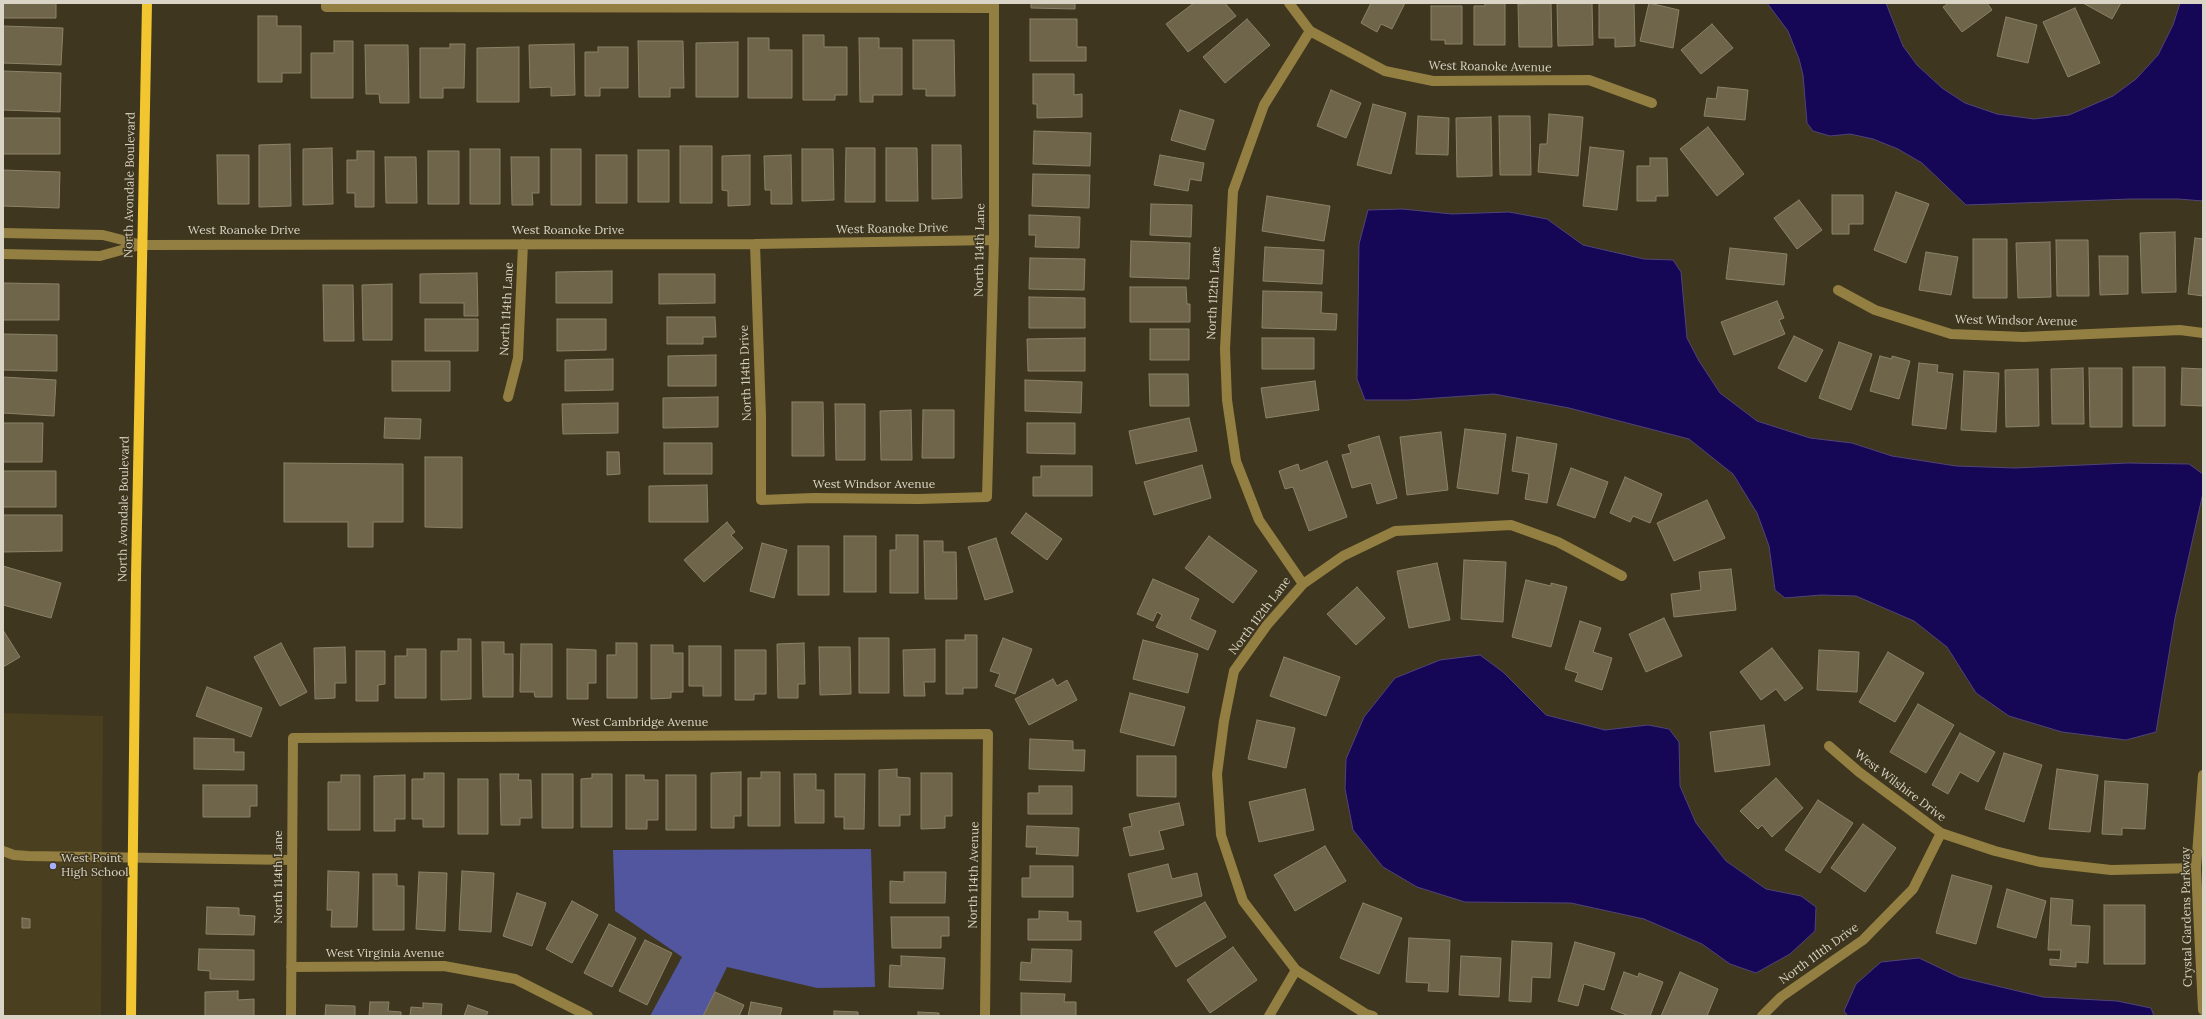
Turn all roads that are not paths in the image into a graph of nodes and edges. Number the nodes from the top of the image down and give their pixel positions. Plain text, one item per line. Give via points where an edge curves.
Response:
1 (147, 3) edge
2 (1289, 3) edge
3 (326, 5) edge
4 (994, 5) edge
5 (1310, 31) junction
6 (1652, 103) dead end
7 (3, 233) edge
8 (994, 240) junction
9 (523, 244) junction
10 (756, 244) junction
11 (142, 245) junction
12 (3, 254) edge
13 (1838, 290) dead end
14 (2203, 333) edge
15 (508, 397) dead end
16 (988, 497) joint
17 (761, 500) joint
18 (1622, 576) dead end
19 (1303, 584) junction
20 (988, 734) joint
21 (293, 738) joint
22 (1830, 746) dead end
23 (2203, 775) edge
24 (1941, 833) junction
25 (3, 851) edge
26 (133, 857) junction
27 (292, 860) junction
28 (2196, 868) junction
29 (291, 967) junction
30 (1296, 970) junction
31 (2203, 1010) edge
32 (131, 1016) edge
33 (291, 1016) edge
34 (588, 1016) edge
35 (985, 1016) edge
36 (1269, 1016) edge
37 (1373, 1016) edge
38 (1762, 1016) edge

1 - 11 main road, North Avondale Boulevard
2 - 5 street
3 - 4 street
4 - 8 street, North 114th Lane
5 - 6 street, West Roanoke Avenue via 1385,71 1426,80 1589,80
5 - 19 street, North 112th Lane via 1264,105 1233,191 1225,349 1227,400 1236,461 1259,520
7 - 11 street, West Roanoke Drive via 103,235
8 - 10 street, West Roanoke Drive
8 - 16 street, North 114th Lane
9 - 10 street, West Roanoke Drive
9 - 11 street, West Roanoke Drive
9 - 15 street, North 114th Lane via 518,358
10 - 17 street, North 114th Drive
11 - 12 street, West Roanoke Drive via 100,256
11 - 26 main road, North Avondale Boulevard
13 - 14 street, West Windsor Avenue via 1875,310 1951,334 2023,337 2180,330
16 - 17 street, West Windsor Avenue
18 - 19 street via 1558,542 1511,525 1395,532 1343,556
19 - 30 street, North 112th Lane via 1267,625 1234,671 1217,774 1221,835 1243,901
20 - 21 street, West Cambridge Avenue
20 - 35 street, North 114th Avenue
21 - 27 street, North 114th Lane
22 - 24 street, West Wilshire Drive via 1858,772
23 - 28 street, Crystal Gardens Parkway
24 - 28 street, West Wilshire Drive via 2040,862 2111,870
24 - 38 street, North 111th Drive via 1914,889 1863,940 1781,997
25 - 26 street via 28,856
26 - 27 street
26 - 32 main road, North Avondale Boulevard
27 - 29 street, North 114th Lane
28 - 31 street, Crystal Gardens Parkway
29 - 33 street, North 114th Lane
29 - 34 street, West Virginia Avenue via 444,966 516,979
30 - 36 street
30 - 37 street

